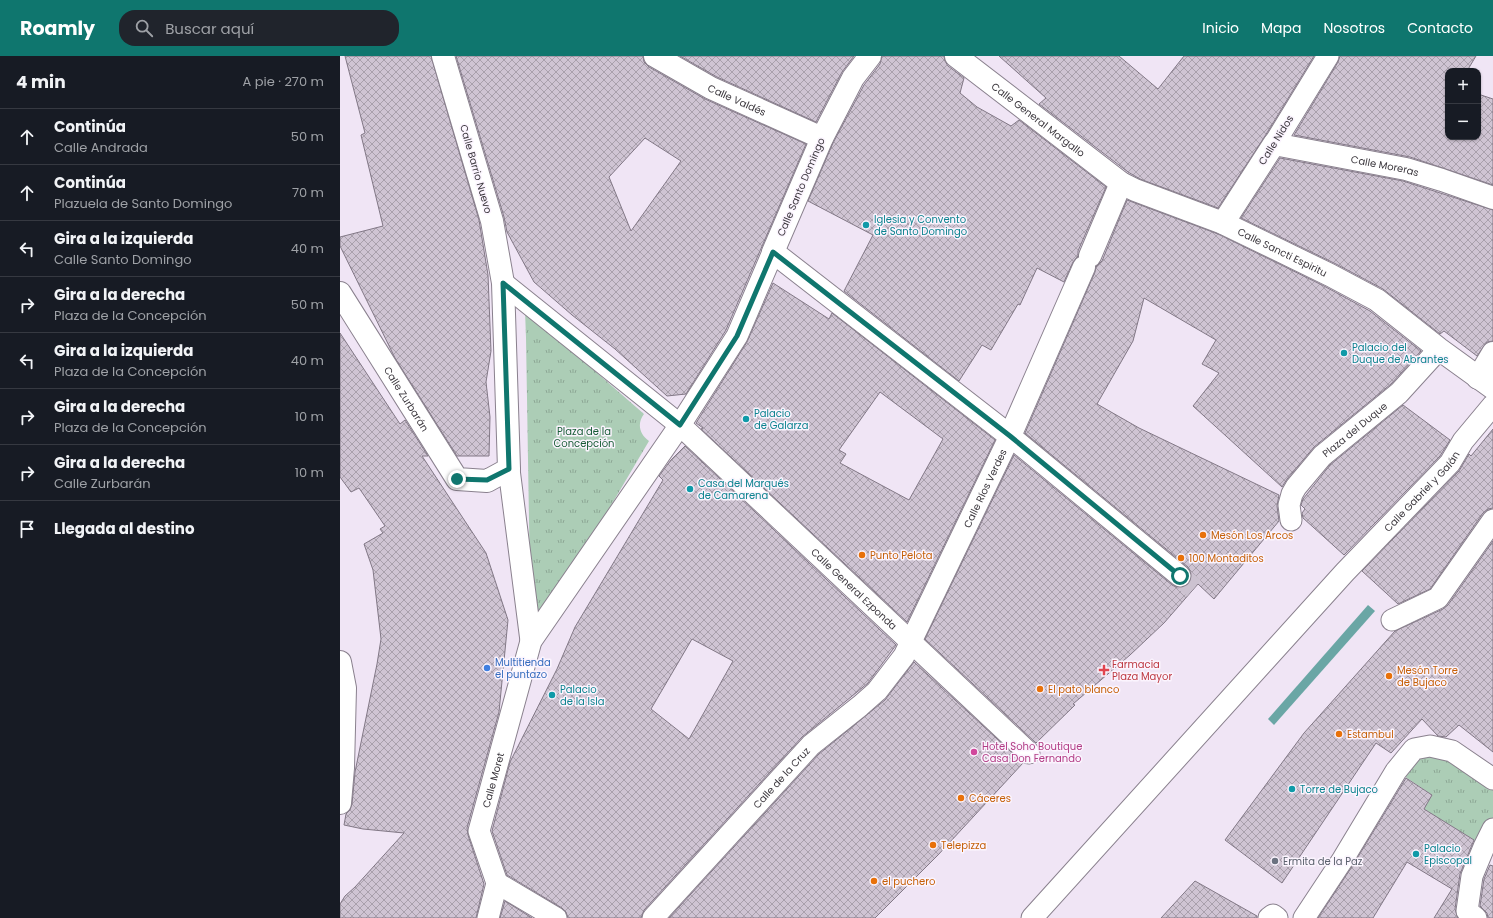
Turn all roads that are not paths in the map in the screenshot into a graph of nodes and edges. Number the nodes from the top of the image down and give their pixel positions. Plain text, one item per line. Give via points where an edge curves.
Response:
1 (443, 56) edge
2 (655, 56) edge
3 (870, 56) edge
4 (956, 56) edge
5 (1328, 56) edge
6 (822, 138) junction
7 (1274, 144) junction
8 (1121, 183) junction
9 (1493, 198) edge
10 (1223, 223) junction
11 (773, 252) junction
12 (503, 283) junction
13 (340, 293) edge
14 (1436, 346) junction
15 (1493, 353) edge
16 (1486, 383) edge
17 (1493, 405) edge
18 (680, 425) junction
19 (1010, 436) junction
20 (509, 469) junction
21 (1291, 520) dead end
22 (1493, 520) edge
23 (1180, 576) tunnel mouth
24 (1392, 620) dead end
25 (531, 641) junction
26 (911, 642) junction
27 (340, 662) edge
28 (1029, 753) dead end
29 (1493, 779) edge
30 (340, 803) edge
31 (1489, 838) edge
32 (497, 883) junction
33 (488, 918) edge
34 (556, 918) edge
35 (653, 918) edge
36 (1032, 918) edge
37 (1269, 918) edge
38 (1277, 918) edge
39 (1304, 918) edge
40 (1476, 918) edge

1 - 12 street, Calle Barrio Nuevo via 492,221
2 - 6 street, Calle Valdés via 711,88
3 - 6 street, Calle Santo Domingo via 853,78
4 - 8 street, Calle General Margallo
5 - 7 street, Calle Nidos
6 - 11 street, Calle Santo Domingo
7 - 9 street, Calle Moreras via 1406,170
7 - 10 street, Calle Nidos
8 - 10 street, Calle Sancti Espiritu
8 - 19 street, Calle Ríos Verdes
10 - 14 street, Calle Sancti Espiritu via 1377,300
11 - 18 street, Calle Santo Domingo via 737,336
11 - 19 street
12 - 18 street
12 - 20 street
13 - 20 street, Calle Zurbarán via 457,479 487,480
14 - 16 street
14 - 21 street, Plaza del Duque via 1399,393 1322,456 1296,486 1289,505
15 - 16 street
17 - 36 street, Calle Gabriel y Galán via 1463,441 1450,463 1345,572
18 - 25 street
18 - 26 street, Calle General Ezponda
19 - 23 street
19 - 26 street, Calle Ríos Verdes
20 - 25 street
22 - 24 street via 1438,598
25 - 32 street, Calle Moret via 479,831
26 - 28 street, Calle General Ezponda
26 - 35 street, Calle de la Cruz via 904,656 877,691 811,745
27 - 30 street via 344,688 344,722
29 - 39 street via 1452,751 1430,746 1414,749 1396,771
31 - 40 street via 1472,876 1467,911
32 - 33 street
32 - 34 street
37 - 38 street via 1273,915

